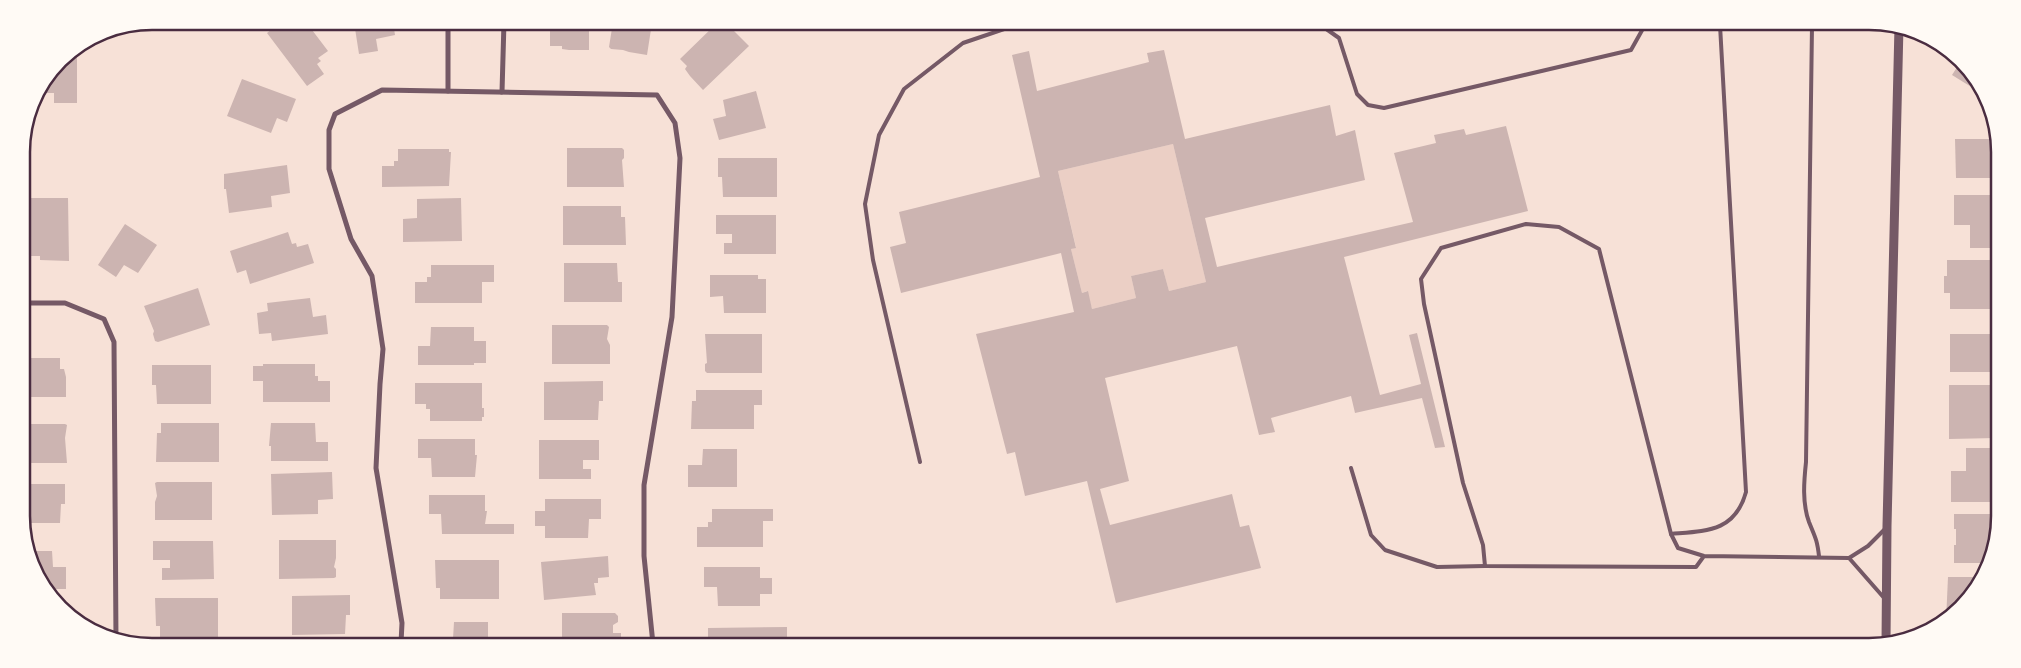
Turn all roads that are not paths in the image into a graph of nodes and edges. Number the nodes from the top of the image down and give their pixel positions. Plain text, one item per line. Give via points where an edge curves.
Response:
1 (448, 30) edge
2 (504, 30) edge
3 (1003, 30) edge
4 (1328, 30) edge
5 (1642, 30) edge
6 (1720, 30) edge
7 (1812, 30) edge
8 (1899, 34) edge
9 (448, 91) junction
10 (502, 92) junction
11 (30, 304) edge
12 (920, 462) dead end
13 (1351, 468) dead end
14 (1887, 526) junction
15 (1671, 534) junction
16 (1704, 556) junction
17 (1819, 556) junction
18 (1849, 558) junction
19 (1486, 566) junction
20 (1887, 601) junction
21 (116, 633) edge
22 (1886, 637) edge
23 (401, 638) edge
24 (652, 638) edge

1 - 9 street
2 - 10 street
3 - 12 lane via 963,43 904,89 879,135 865,204 873,260
4 - 5 lane via 1339,38 1357,94 1368,105 1384,108 1631,50
6 - 15 lane via 1746,492 1736,515 1725,524 1705,531
7 - 17 lane via 1803,488
8 - 14 street
9 - 10 street
9 - 23 street via 382,90 335,114 329,130 329,169 351,239 372,276 383,349 376,468 402,623
10 - 24 street via 657,95 675,123 680,158 672,317 644,485 644,556
11 - 21 street via 65,303 104,320 114,342
13 - 19 lane via 1371,535 1385,550 1438,567
14 - 18 lane via 1868,546
14 - 20 street
15 - 16 lane via 1678,548
15 - 19 lane via 1599,249 1559,227 1526,224 1441,248 1420,279 1460,465
16 - 17 lane
16 - 19 lane via 1696,567
17 - 18 lane
18 - 20 lane
20 - 22 street

